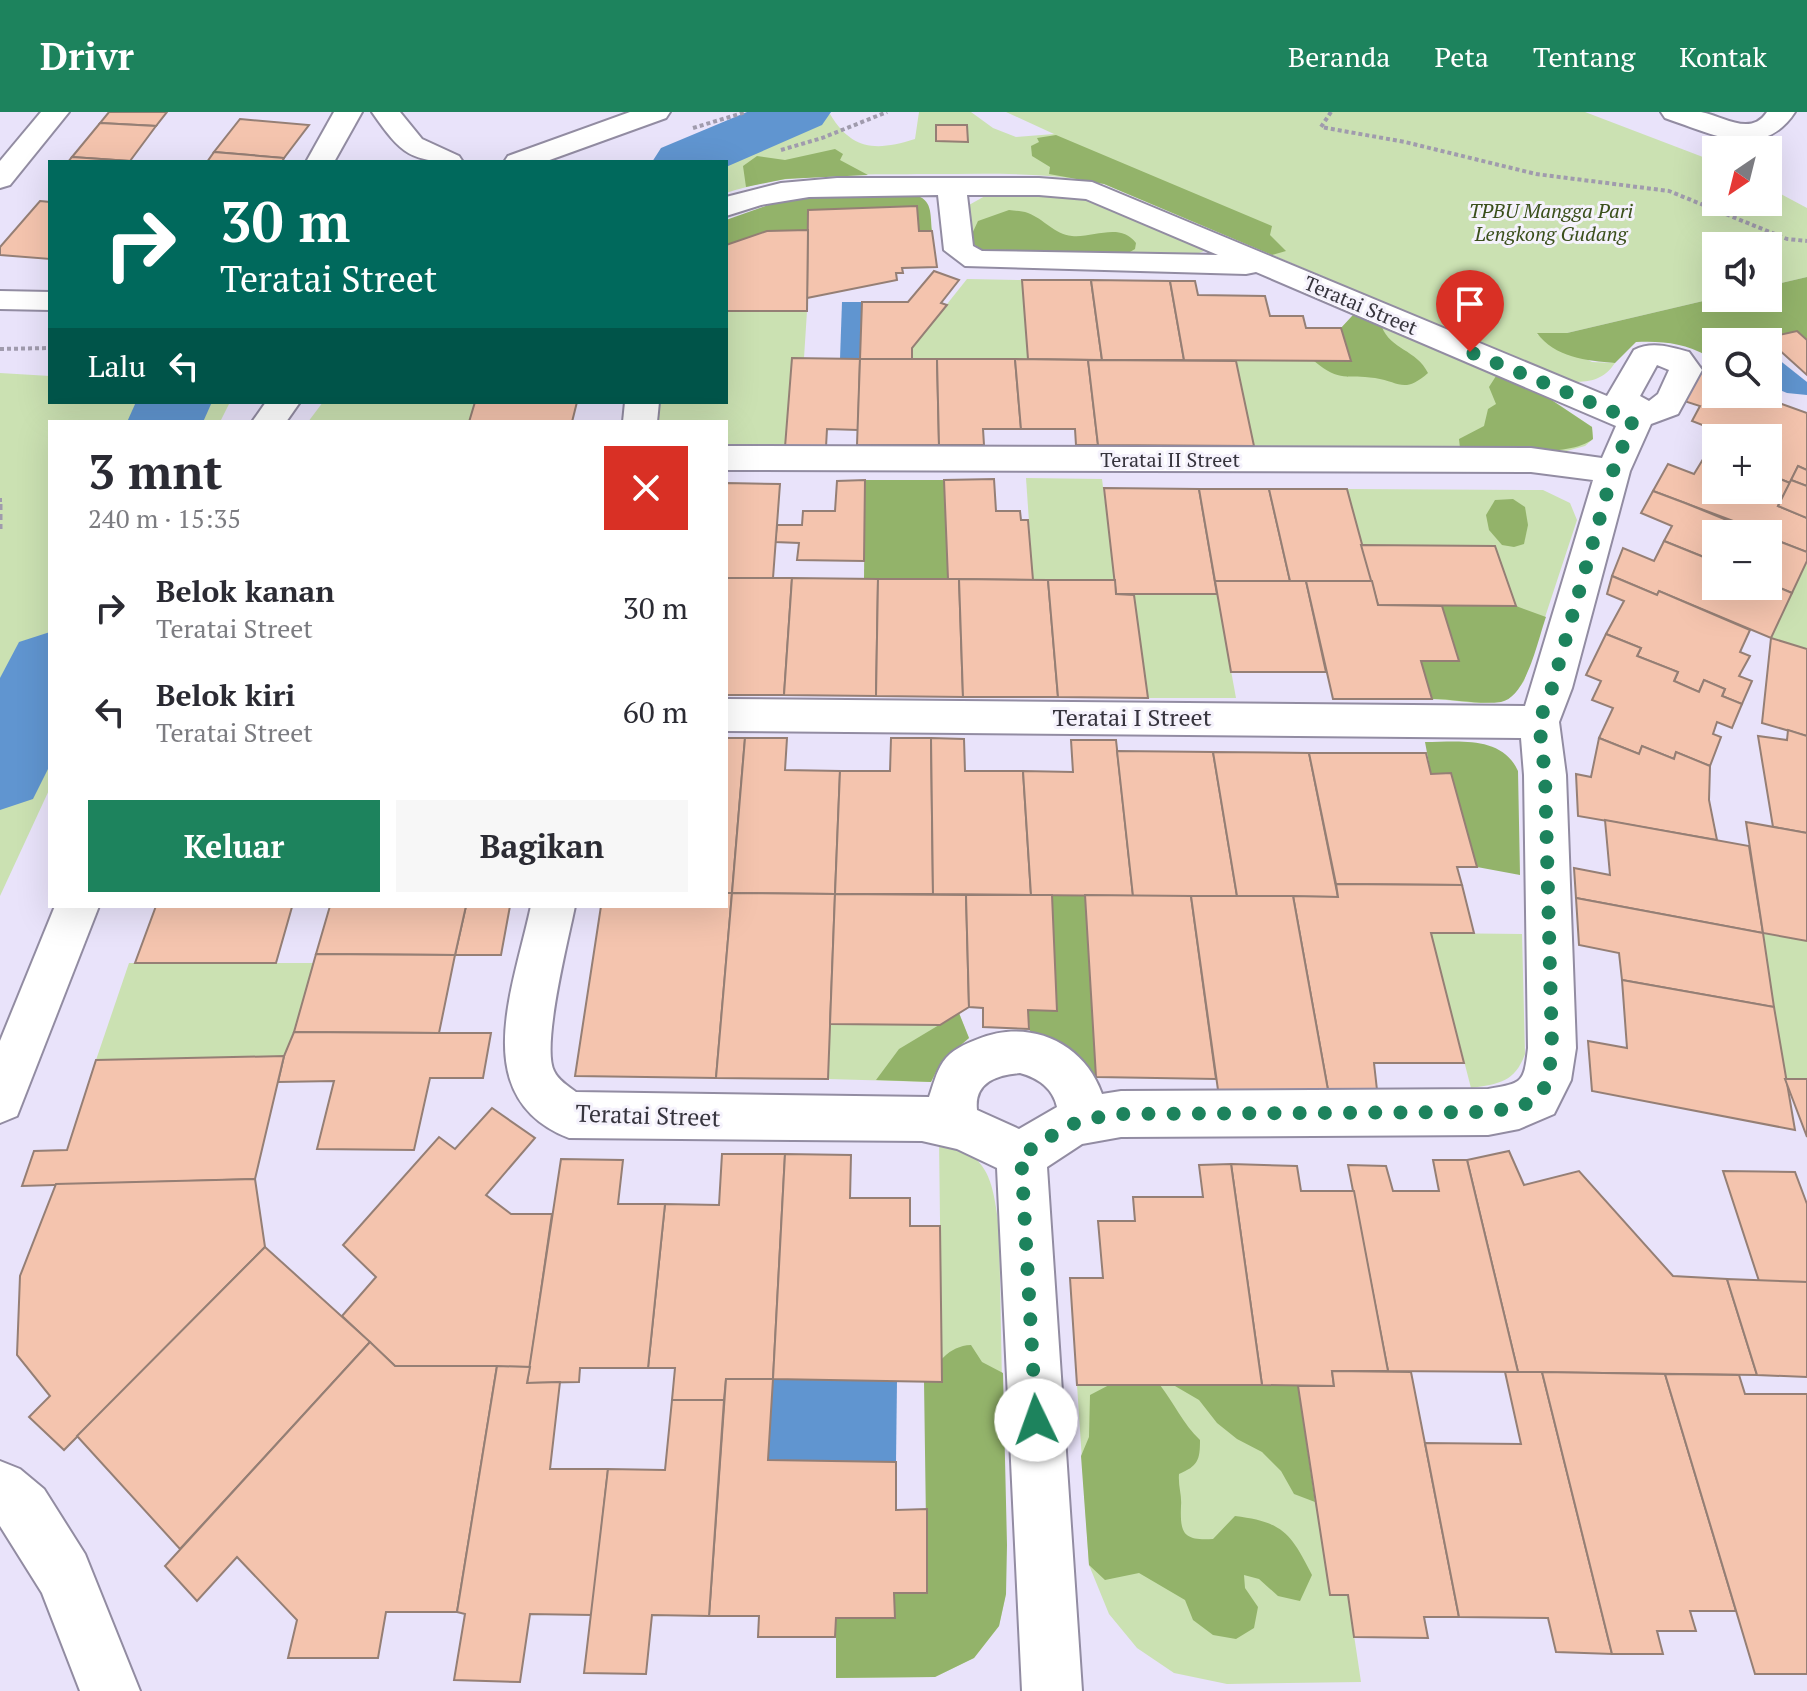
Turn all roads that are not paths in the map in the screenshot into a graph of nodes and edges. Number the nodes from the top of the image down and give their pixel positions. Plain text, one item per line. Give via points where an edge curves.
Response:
1 (55, 112) edge
2 (348, 112) edge
3 (386, 112) edge
4 (656, 112) edge
5 (1675, 112) edge
6 (1781, 112) edge
7 (321, 160) edge
8 (445, 160) edge
9 (524, 160) edge
10 (0, 179) edge
11 (951, 187) junction
12 (728, 206) edge
13 (1267, 265) junction
14 (0, 300) edge
15 (48, 301) edge
16 (728, 458) edge
17 (1613, 471) junction
18 (728, 715) edge
19 (1539, 722) junction
20 (76, 908) edge
21 (553, 908) edge
22 (0, 1100) edge
23 (1084, 1120) junction
24 (955, 1125) junction
25 (1021, 1154) junction
26 (0, 1489) edge
27 (110, 1691) edge
28 (1052, 1691) edge

1 - 10 street
2 - 7 street
3 - 8 street via 412,145
4 - 9 street
5 - 6 street via 1744,133 1762,132 1776,124
11 - 12 street, Teratai Street via 791,190
11 - 13 street, Teratai Street via 1040,185 1092,191
11 - 13 street, Teratai Street via 959,250 976,260
13 - 17 street, Teratai Street via 1637,415
14 - 15 street
16 - 17 street, Teratai II Street via 1531,460
17 - 19 street, Teratai Street
18 - 19 street, Teratai I Street
19 - 23 street, Teratai Street via 1552,1048 1543,1093 1529,1105 1488,1112 1121,1114
20 - 22 street
21 - 24 street, Teratai Street via 527,1043 528,1069 549,1103 569,1115 922,1118
23 - 24 street via 1074,1080 1037,1054 1016,1051 995,1052 966,1072 952,1101
23 - 25 street, Teratai Street
24 - 25 street, Teratai Street
25 - 28 street
26 - 27 street via 24,1509 64,1575

